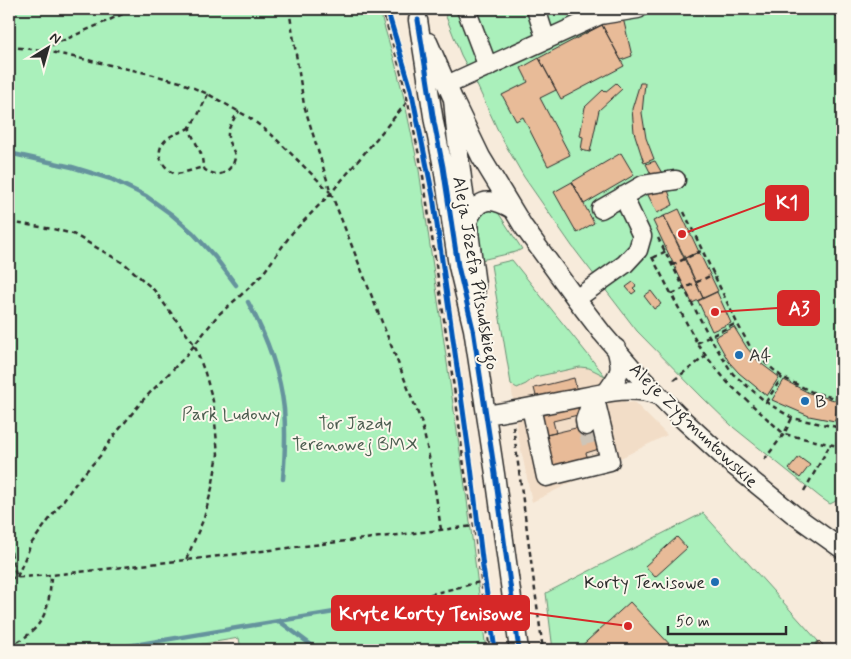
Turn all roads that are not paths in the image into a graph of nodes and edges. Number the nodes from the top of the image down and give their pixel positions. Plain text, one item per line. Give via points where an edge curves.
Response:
1 (466, 9) edge
2 (536, 9) edge
3 (638, 9) edge
4 (416, 14) edge
5 (546, 40) junction
6 (488, 67) junction
7 (450, 92) junction
8 (676, 180) dead end
9 (623, 196) junction
10 (512, 209) junction
11 (601, 209) dead end
12 (468, 221) junction
13 (576, 299) junction
14 (473, 329) junction
15 (616, 348) junction
16 (600, 394) junction
17 (658, 395) junction
18 (531, 407) junction
19 (511, 411) junction
20 (486, 415) junction
21 (586, 426) tunnel mouth
22 (491, 450) junction
23 (842, 550) edge
24 (519, 650) edge

1 - 6 street
2 - 5 street
3 - 5 street via 600,16
4 - 7 street, Aleja Józefa Piłsudskiego
4 - 14 street, Aleja Józefa Piłsudskiego via 458,266
5 - 6 street
6 - 7 street
7 - 10 street, Aleje Zygmuntowskie
7 - 12 street, Aleja Józefa Piłsudskiego
8 - 9 street via 643,185
9 - 11 street
9 - 13 street via 648,234 625,264
10 - 12 street via 500,202 484,202 472,211
10 - 13 street, Aleje Zygmuntowskie
12 - 14 street, Aleja Józefa Piłsudskiego via 476,285
13 - 15 street, Aleje Zygmuntowskie
14 - 20 street, Aleja Józefa Piłsudskiego
15 - 16 street via 619,373
15 - 17 street, Aleje Zygmuntowskie
16 - 17 street via 643,390
16 - 18 street
16 - 18 street via 599,459 546,477
16 - 21 street via 585,420
17 - 23 street, Aleje Zygmuntowskie via 766,493
18 - 19 street
19 - 20 street
19 - 22 street
20 - 22 street, Aleja Józefa Piłsudskiego
22 - 24 street, Aleja Józefa Piłsudskiego

